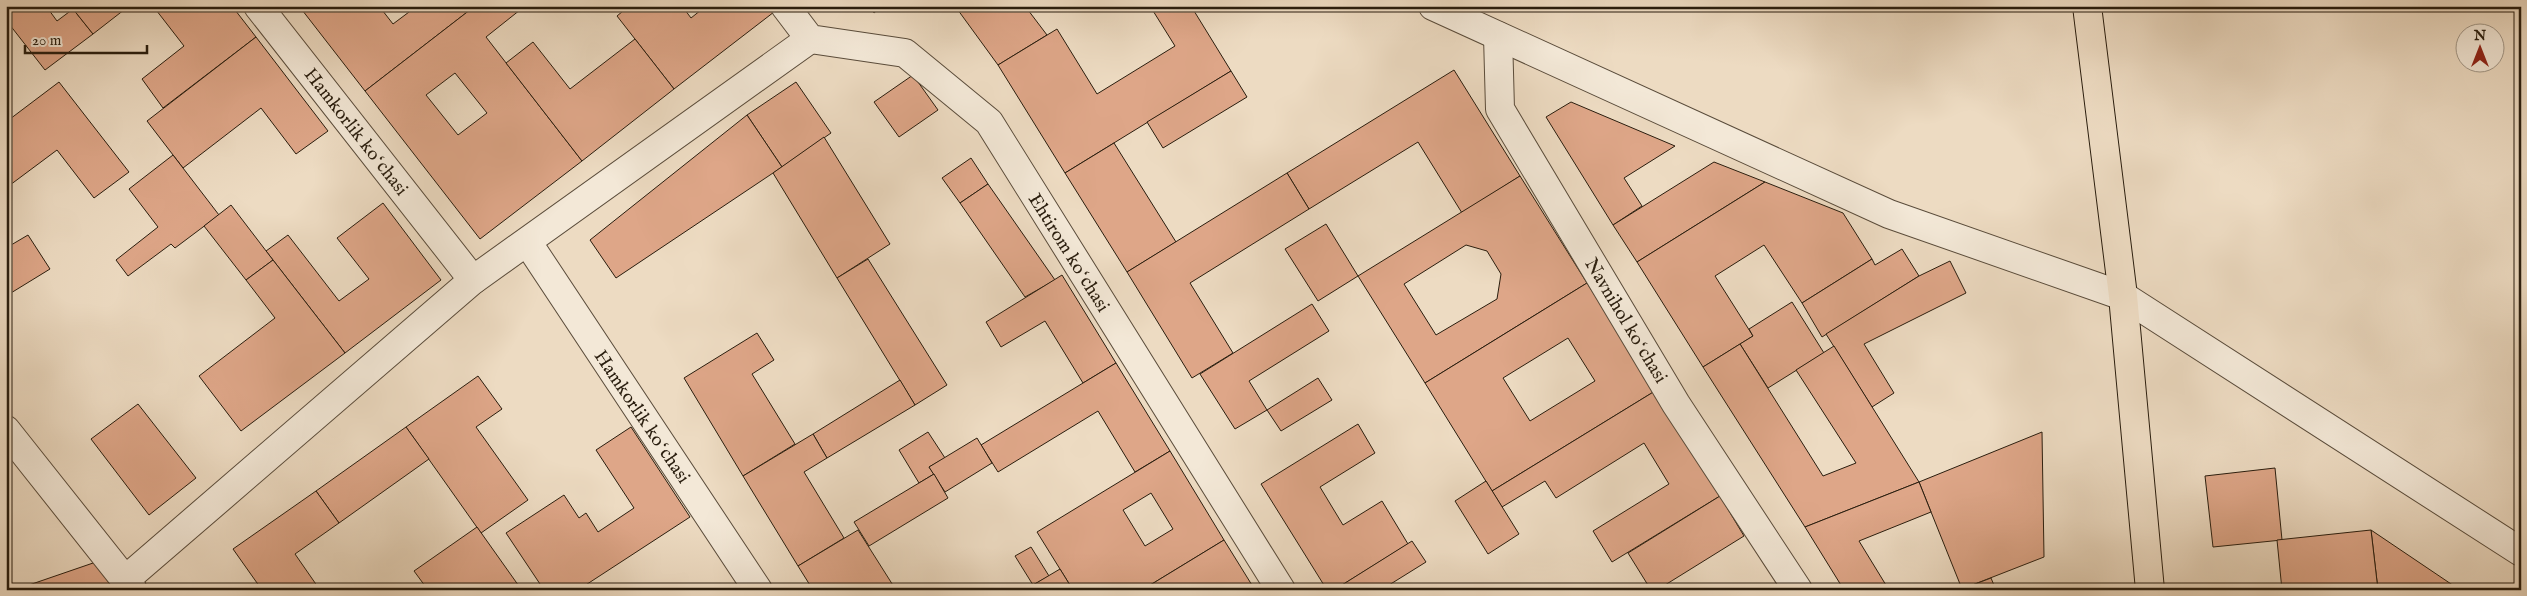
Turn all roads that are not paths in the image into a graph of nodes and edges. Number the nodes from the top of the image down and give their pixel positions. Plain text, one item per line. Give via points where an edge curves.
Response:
1 (258, 6) edge
2 (785, 6) edge
3 (1432, 6) edge
4 (2087, 6) edge
5 (1498, 36) junction
6 (810, 39) junction
7 (528, 243) junction
8 (473, 280) junction
9 (2123, 296) junction
10 (6, 430) edge
11 (2521, 552) edge
12 (129, 585) edge
13 (758, 590) edge
14 (1281, 590) edge
15 (1798, 590) edge
16 (2150, 590) edge

1 - 8 street, Hamkorlik koʻchasi
2 - 6 street
3 - 5 street
4 - 9 main road
5 - 9 street via 1889,214
5 - 15 street, Navnihol koʻchasi via 1500,110 1676,404
6 - 7 street
6 - 14 street, Ehtirom koʻchasi via 905,53 989,122
7 - 8 street
7 - 13 street, Hamkorlik koʻchasi
8 - 12 street
9 - 11 street
9 - 16 main road
10 - 12 street

